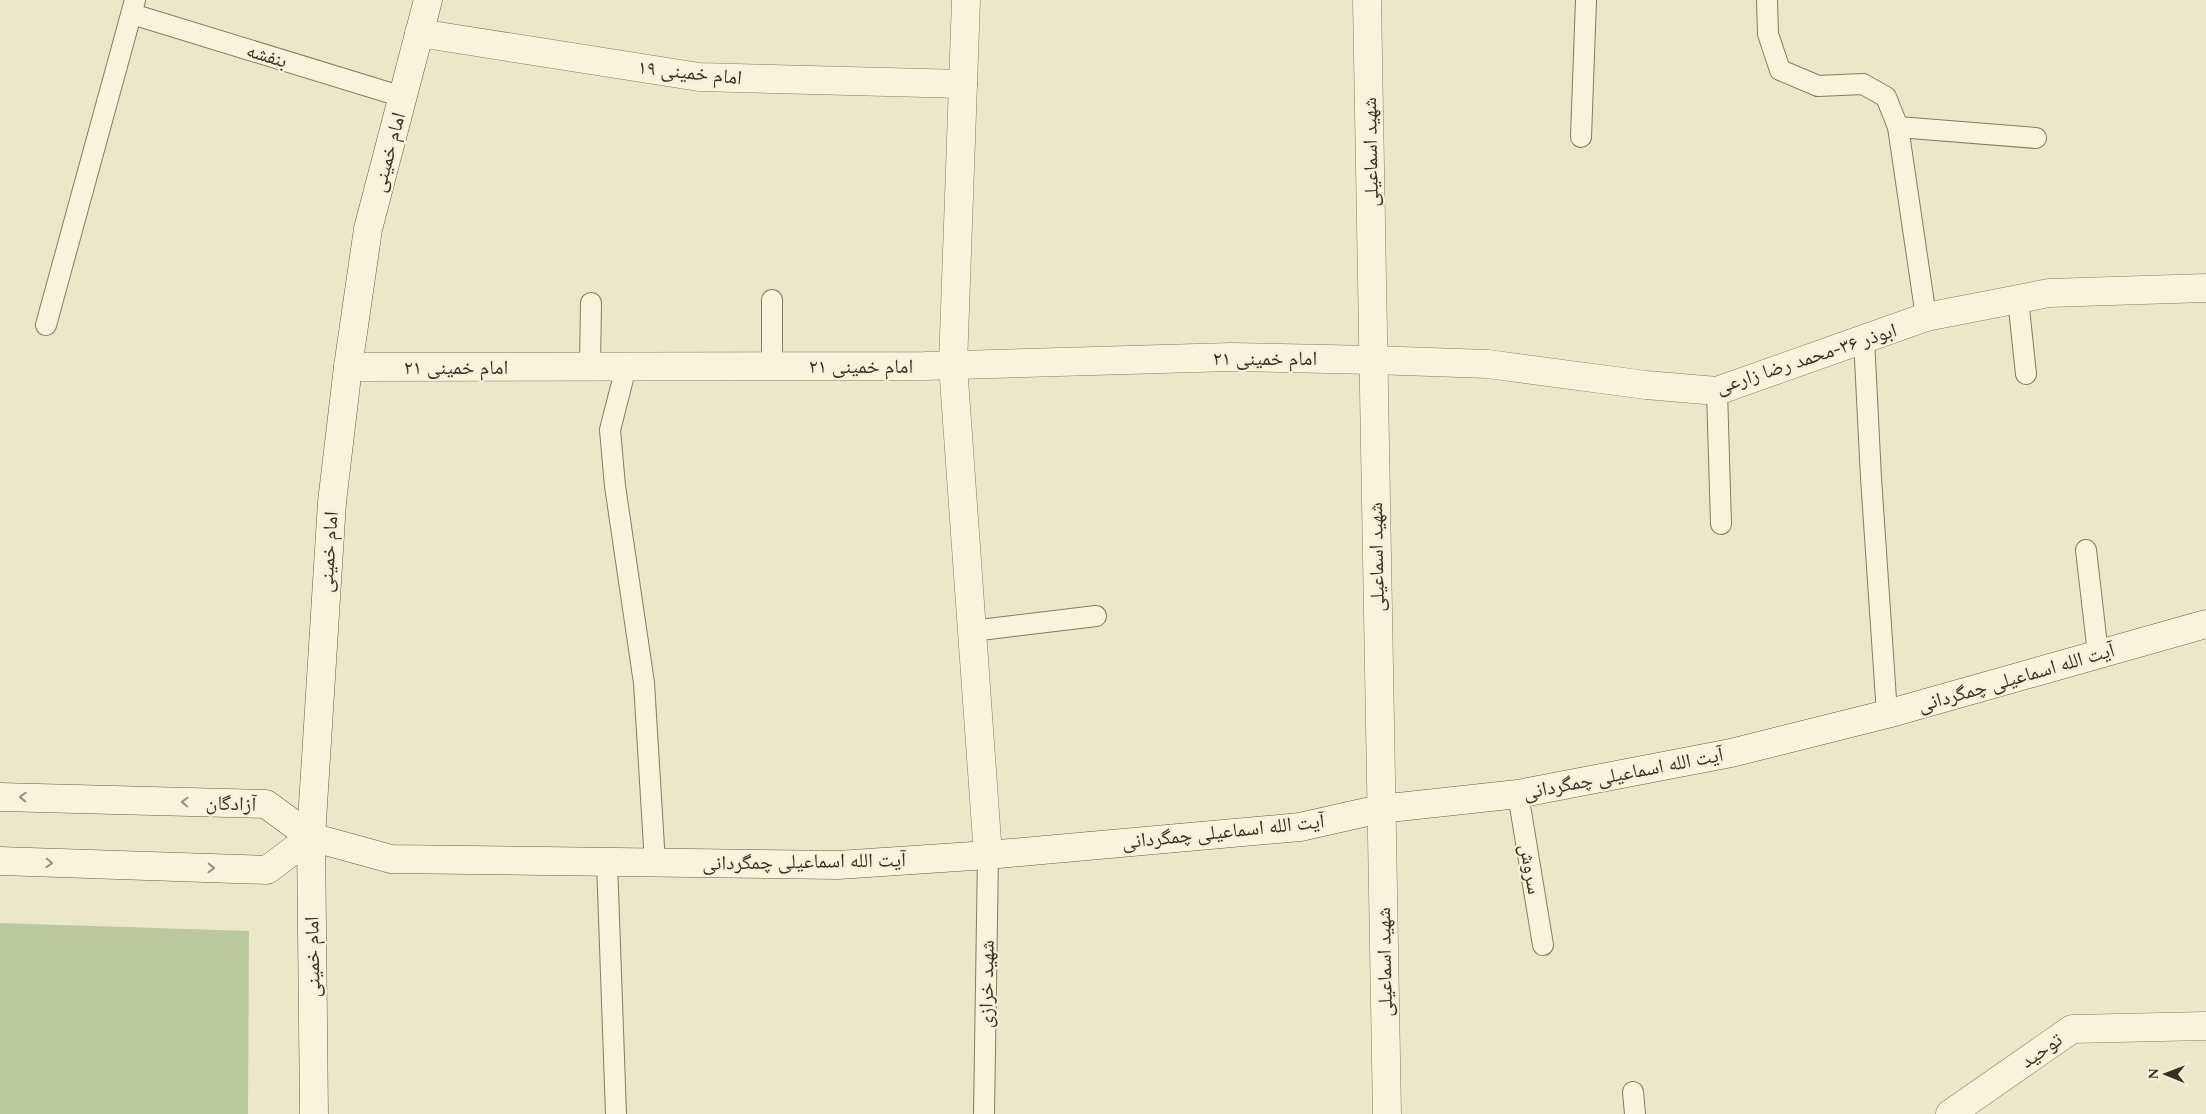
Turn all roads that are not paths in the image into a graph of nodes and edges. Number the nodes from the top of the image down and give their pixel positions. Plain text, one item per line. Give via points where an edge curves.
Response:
1 (428, 0) edge
2 (966, 0) edge
3 (1367, 0) edge
4 (1586, 0) edge
5 (1767, 0) edge
6 (133, 7) edge
7 (419, 33) junction
8 (963, 84) junction
9 (403, 97) junction
10 (1898, 127) junction
11 (1581, 137) dead end
12 (2036, 138) dead end
13 (2206, 288) edge
14 (2018, 299) junction
15 (772, 300) dead end
16 (591, 303) dead end
17 (1926, 317) junction
18 (46, 326) dead end
19 (1864, 339) junction
20 (1373, 360) junction
21 (953, 365) junction
22 (590, 366) junction
23 (772, 366) junction
24 (348, 367) junction
25 (626, 367) junction
26 (2026, 374) dead end
27 (1717, 391) junction
28 (1721, 524) dead end
29 (2086, 550) dead end
30 (1096, 616) dead end
31 (2206, 624) edge
32 (972, 631) junction
33 (2098, 654) junction
34 (1887, 714) junction
35 (1518, 794) junction
36 (0, 797) edge
37 (1380, 809) junction
38 (310, 837) junction
39 (988, 855) junction
40 (0, 861) edge
41 (607, 862) junction
42 (655, 862) junction
43 (1543, 945) dead end
44 (2206, 1026) edge
45 (1633, 1092) dead end
46 (314, 1114) edge
47 (616, 1114) edge
48 (984, 1114) edge
49 (1387, 1114) edge
50 (1635, 1114) edge
51 (1950, 1114) edge

1 - 7 street, امام خمینی
2 - 8 street
3 - 20 street, شهید اسماعیلی
4 - 11 lane
5 - 10 lane via 1768,34 1780,70 1818,86 1863,84 1886,97
6 - 9 lane, بنفشه
6 - 18 lane
7 - 8 street, امام خمینی ۱۹ via 699,76
7 - 9 street, امام خمینی
8 - 21 street
9 - 24 street, امام خمینی via 368,228
10 - 12 lane
10 - 17 lane
13 - 14 street, ابوذر ۳۶-محمد رضا زارعی via 2049,293
14 - 17 street, ابوذر ۳۶-محمد رضا زارعی
14 - 26 lane
15 - 23 lane
16 - 22 lane
17 - 19 street, ابوذر ۳۶-محمد رضا زارعی
19 - 27 street, ابوذر ۳۶-محمد رضا زارعی
19 - 34 lane
20 - 21 street, امام خمینی ۲۱ via 1231,357
20 - 27 street, ابوذر ۳۶-محمد رضا زارعی via 1488,364
20 - 37 street, شهید اسماعیلی
21 - 23 street, امام خمینی ۲۱
21 - 32 street
22 - 24 street, امام خمینی ۲۱
22 - 25 street, امام خمینی ۲۱
23 - 25 street, امام خمینی ۲۱
24 - 38 street, امام خمینی via 332,502
25 - 42 lane via 610,430 615,486 644,683
27 - 28 lane
29 - 33 lane
30 - 32 lane
31 - 33 street, آیت الله اسماعیلی چمگردانی
32 - 39 street
33 - 34 street, آیت الله اسماعیلی چمگردانی
34 - 35 street, آیت الله اسماعیلی چمگردانی via 1731,753
35 - 37 street, آیت الله اسماعیلی چمگردانی
35 - 43 lane, سروش
38 -> 36 street, آزادگان via 266,804
37 - 39 street, آیت الله اسماعیلی چمگردانی via 1300,827
37 - 49 street, شهید اسماعیلی
40 -> 38 street via 267,870
38 - 41 street, آیت الله اسماعیلی چمگردانی via 391,859
38 - 46 street, امام خمینی
39 - 42 street, آیت الله اسماعیلی چمگردانی via 838,865
39 - 48 lane, شهید خرازی
41 - 42 street, آیت الله اسماعیلی چمگردانی
41 - 47 lane
44 - 51 street, توحید via 2072,1029
45 - 50 lane

